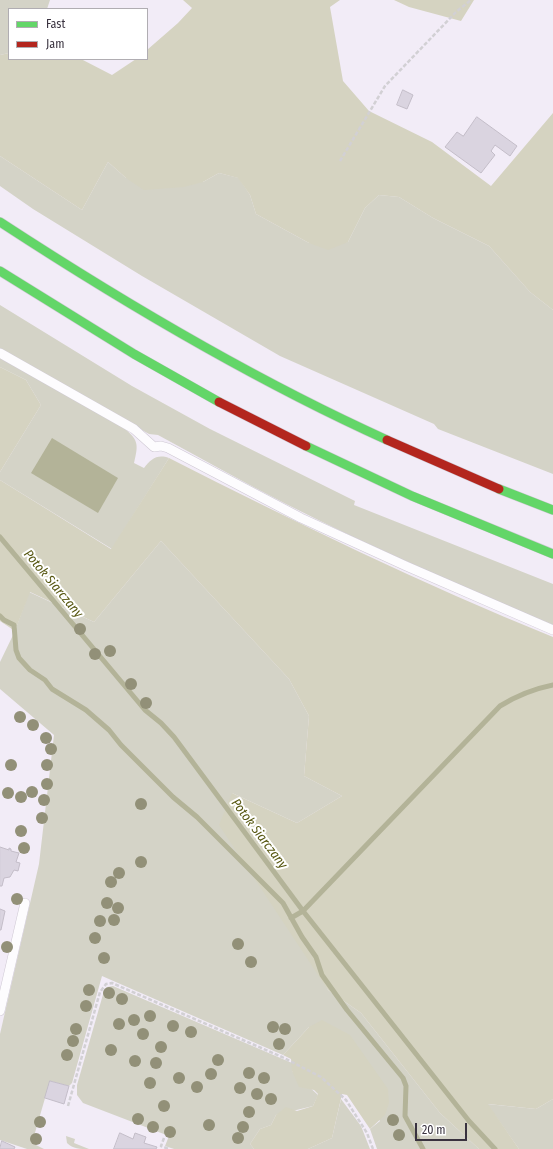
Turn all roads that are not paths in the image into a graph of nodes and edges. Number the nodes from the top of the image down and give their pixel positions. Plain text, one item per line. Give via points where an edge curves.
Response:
1 (0, 222) edge
2 (0, 271) edge
3 (0, 353) edge
4 (553, 510) edge
5 (553, 554) edge
6 (553, 630) edge
7 (25, 903) dead end
8 (0, 1011) edge

1 - 4 highway via 109,292 273,383 382,437
2 - 5 highway via 140,358 311,448 420,499
3 - 6 lane via 134,429 154,446 168,448 301,518
7 - 8 lane

